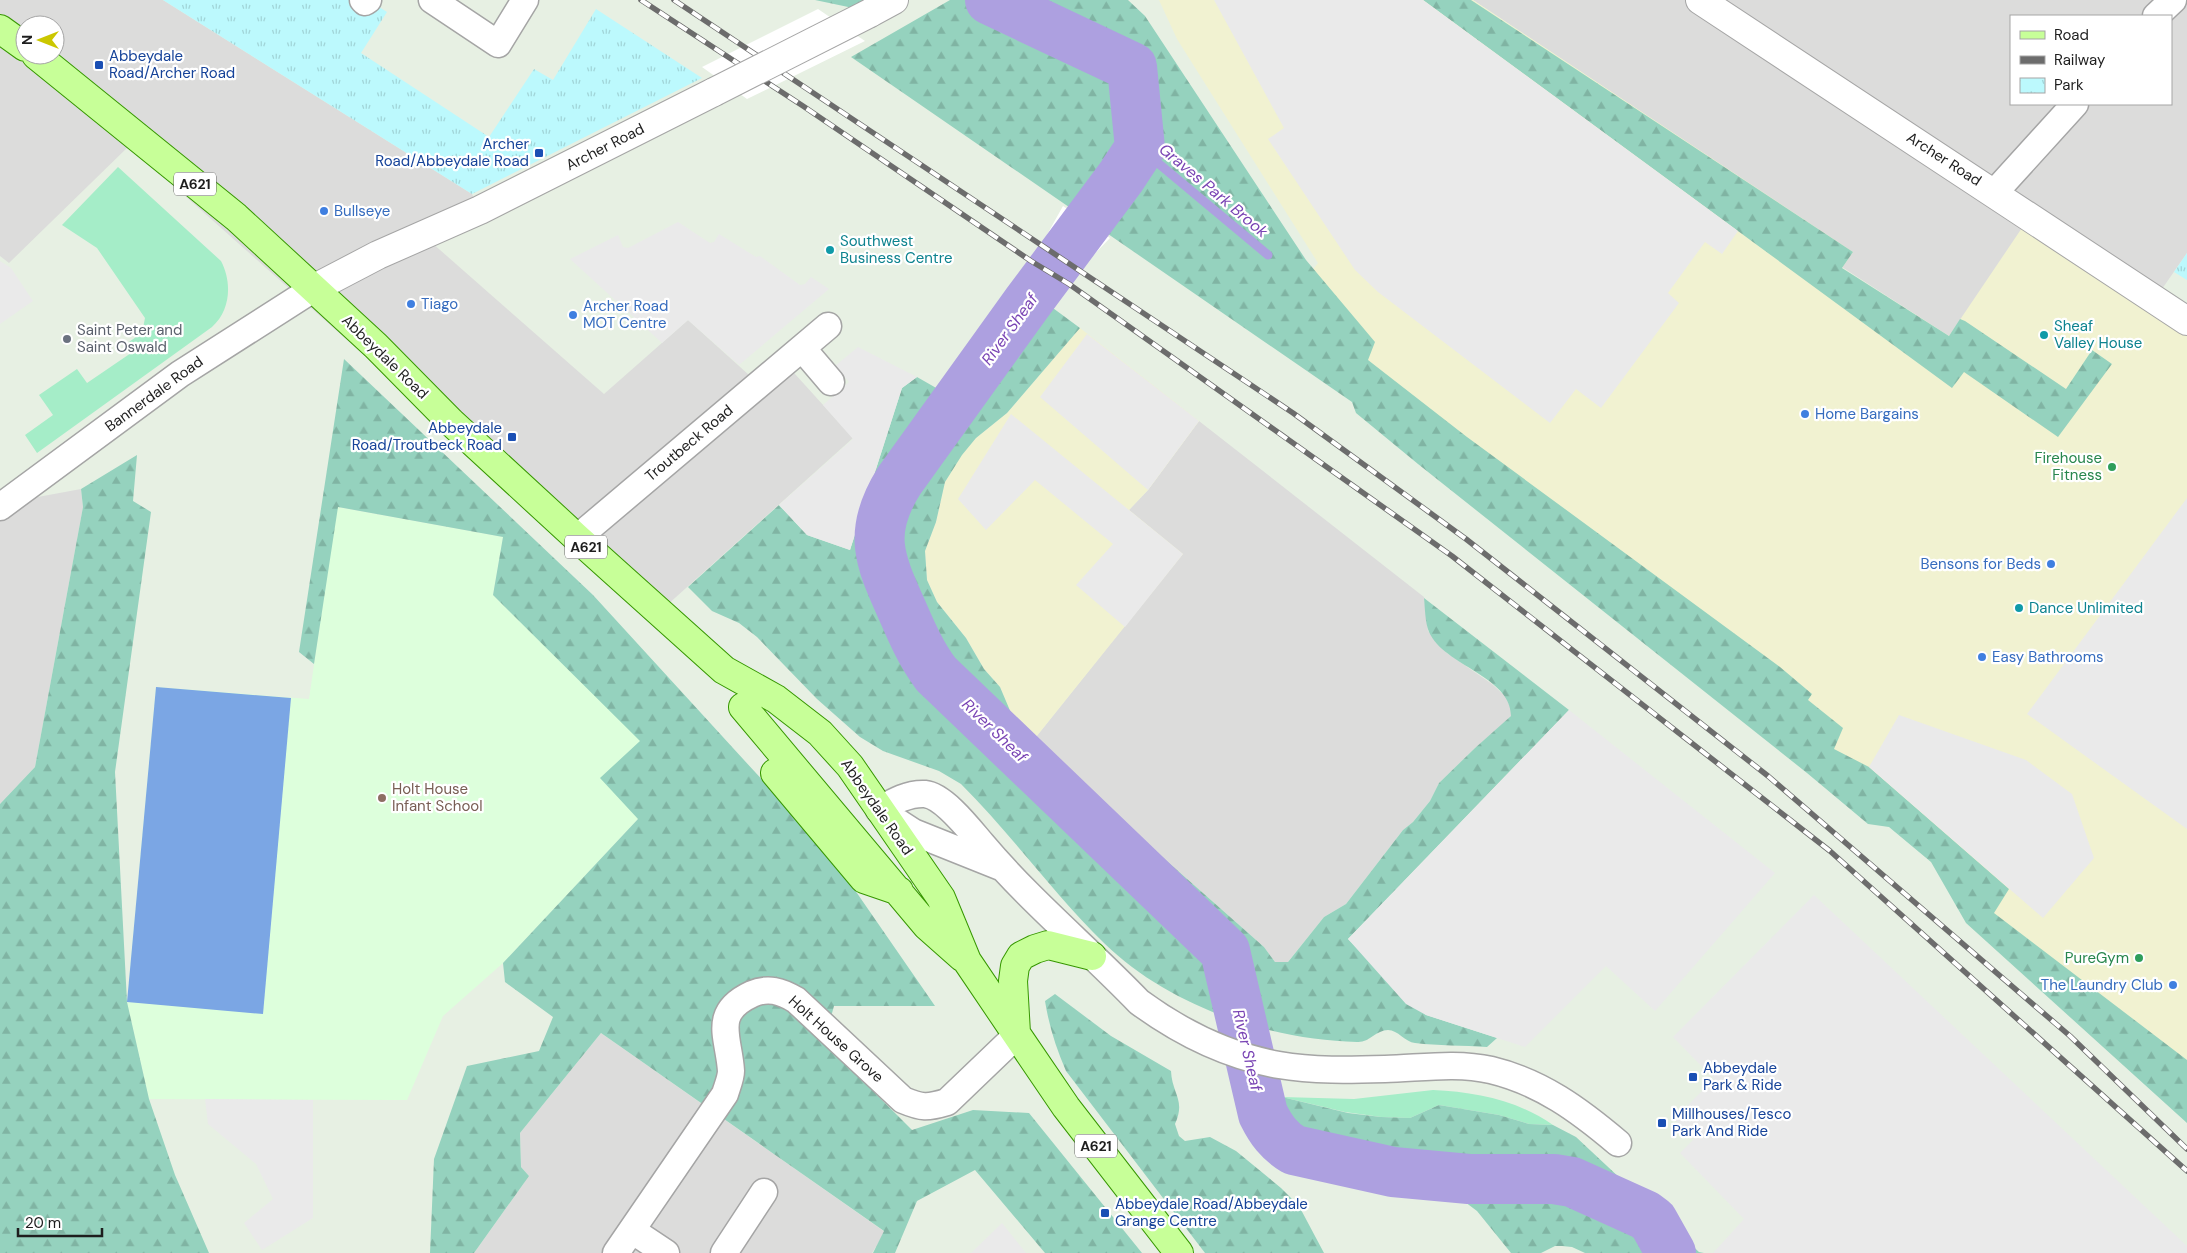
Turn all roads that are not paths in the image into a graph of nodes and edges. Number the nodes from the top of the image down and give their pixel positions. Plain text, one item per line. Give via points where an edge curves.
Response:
1 (363, 0) edge
2 (368, 0) edge
3 (432, 0) edge
4 (526, 0) edge
5 (894, 0) edge
6 (1700, 0) edge
7 (2173, 0) edge
8 (2157, 15) edge
9 (0, 29) edge
10 (15, 40) edge
11 (48, 65) edge
12 (2074, 105) edge
13 (1994, 192) junction
14 (313, 289) junction
15 (2187, 321) edge
16 (828, 326) dead end
17 (802, 348) junction
18 (831, 382) dead end
19 (0, 507) edge
20 (577, 538) junction
21 (724, 670) junction
22 (743, 707) junction
23 (816, 792) junction
24 (879, 810) junction
25 (867, 853) junction
26 (1002, 868) junction
27 (898, 891) junction
28 (1092, 956) junction
29 (967, 961) junction
30 (1016, 1035) junction
31 (1618, 1143) dead end
32 (764, 1192) dead end
33 (633, 1231) junction
34 (616, 1253) edge
35 (666, 1253) edge
36 (724, 1253) edge
37 (1179, 1253) edge

1 - 2 street
3 - 4 street via 498,44
5 - 14 street, Archer Road, bridge via 480,210 378,255
6 - 13 street, Archer Road
7 - 8 street
9 - 10 main road
11 - 14 main road, Abbeydale Road / A621 via 236,216
12 - 13 street
13 - 15 street, Archer Road
14 - 19 street, Bannerdale Road via 180,374
14 - 20 main road, Abbeydale Road / A621
16 - 17 street, Troutbeck Road
17 - 18 street
17 - 20 street, Troutbeck Road
20 - 21 main road, Abbeydale Road / A621
21 - 22 main road, Abbeydale Road / A621
21 - 24 main road, Abbeydale Road / A621 via 776,699 820,733 850,766
22 - 23 main road, Abbeydale Road / A621
22 - 27 main road, Abbeydale Road / A621 via 757,752 864,879
23 - 24 main road
23 - 25 main road, Abbeydale Road / A621
24 - 25 main road
24 - 26 street via 914,832
24 - 26 street via 900,798 926,794 959,816
24 - 29 main road, Abbeydale Road / A621 via 941,898
25 - 27 main road, Abbeydale Road / A621
26 - 28 street
27 - 29 main road, Abbeydale Road / A621 via 927,926
28 - 30 main road via 1048,945 1021,956 1015,966 1013,981
28 - 31 street via 1159,1017 1198,1039 1241,1055 1299,1068 1359,1070 1458,1066 1490,1070 1541,1087 1571,1105
29 - 30 main road, Abbeydale Road / A621
30 - 33 street, Holt House Grove via 946,1102 920,1107 903,1100 796,1000 780,990 759,991 740,1000 727,1014 724,1027 731,1073 726,1094
30 - 37 main road, Abbeydale Road / A621
32 - 36 street
33 - 34 street, Holt House Grove
33 - 35 street

